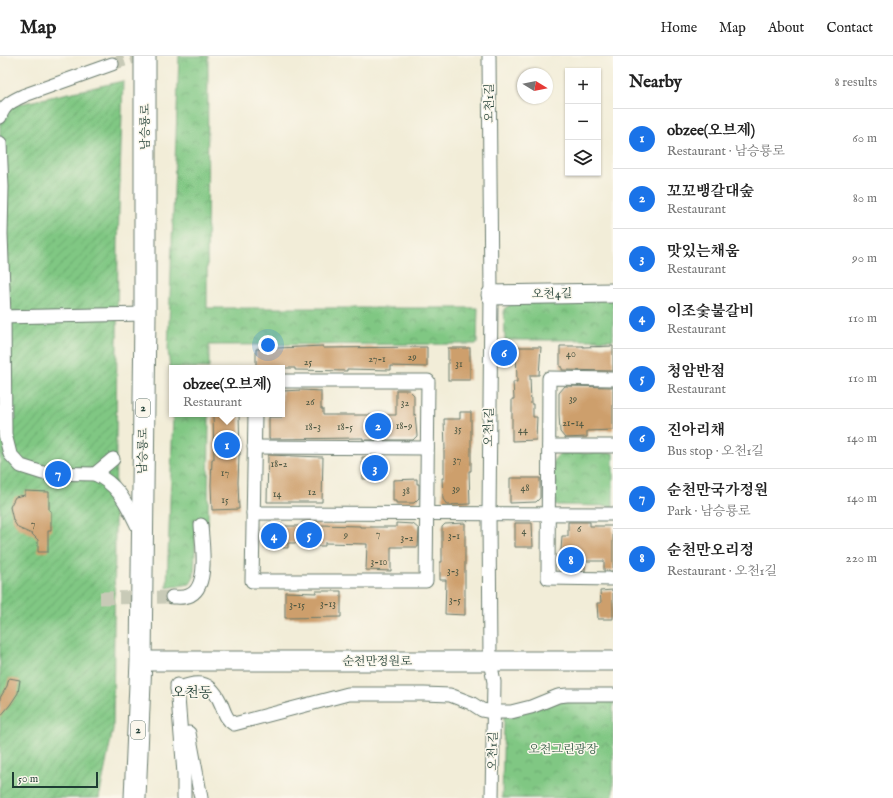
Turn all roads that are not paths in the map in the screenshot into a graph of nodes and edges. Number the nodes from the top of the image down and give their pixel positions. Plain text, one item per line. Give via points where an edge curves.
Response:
1 (145, 56) edge
2 (489, 56) edge
3 (112, 64) tunnel mouth
4 (0, 117) edge
5 (0, 143) edge
6 (1, 234) edge
7 (2, 287) edge
8 (613, 293) edge
9 (491, 295) junction
10 (145, 314) junction
11 (2, 317) edge
12 (613, 379) edge
13 (285, 382) edge
14 (255, 417) edge
15 (549, 446) junction
16 (613, 446) edge
17 (254, 447) junction
18 (427, 448) junction
19 (113, 459) dead end
20 (95, 474) junction
21 (253, 513) junction
22 (426, 514) junction
23 (489, 514) junction
24 (548, 514) junction
25 (613, 514) edge
26 (201, 525) dead end
27 (142, 535) junction
28 (613, 579) edge
29 (172, 597) tunnel mouth
30 (141, 661) junction
31 (490, 661) junction
32 (613, 661) edge
33 (613, 695) edge
34 (179, 705) junction
35 (493, 712) junction
36 (135, 798) edge
37 (184, 798) edge
38 (201, 798) edge
39 (492, 798) edge

1 - 10 main road, 남승룡로 / 2
2 - 9 street, 오천1길
3 - 4 street via 25,94 6,105
5 - 6 street
6 - 7 street
7 - 11 street
8 - 9 main road, 오천4길
9 - 23 street, 오천1길
10 - 11 street
10 - 27 main road, 남승룡로 / 2
11 - 20 street via 5,434 10,454 21,466 43,473
12 - 15 street via 549,378
13 - 18 street via 428,382
14 - 17 street
15 - 16 street
15 - 24 street
17 - 18 street
17 - 21 street
18 - 22 street
19 - 20 street
20 - 27 street via 113,485 121,495
21 - 22 street
21 - 22 street via 252,581 426,581
22 - 23 street
23 - 24 street
23 - 31 street, 오천1길
24 - 25 street
24 - 28 street via 548,578
26 - 29 street via 201,582 193,594
27 - 30 main road, 남승룡로 / 2
30 - 31 main road, 순천만정원로
30 - 36 main road, 남승룡로 / 2
31 - 32 main road, 순천만정원로
31 - 35 street, 오천1길 via 494,682
33 - 35 street via 558,696 523,710
34 - 35 street via 177,687 190,683 206,685 212,689 226,716 234,724 357,693 450,695 482,710
34 - 37 street
34 - 38 street via 186,716
35 - 39 street, 오천1길

